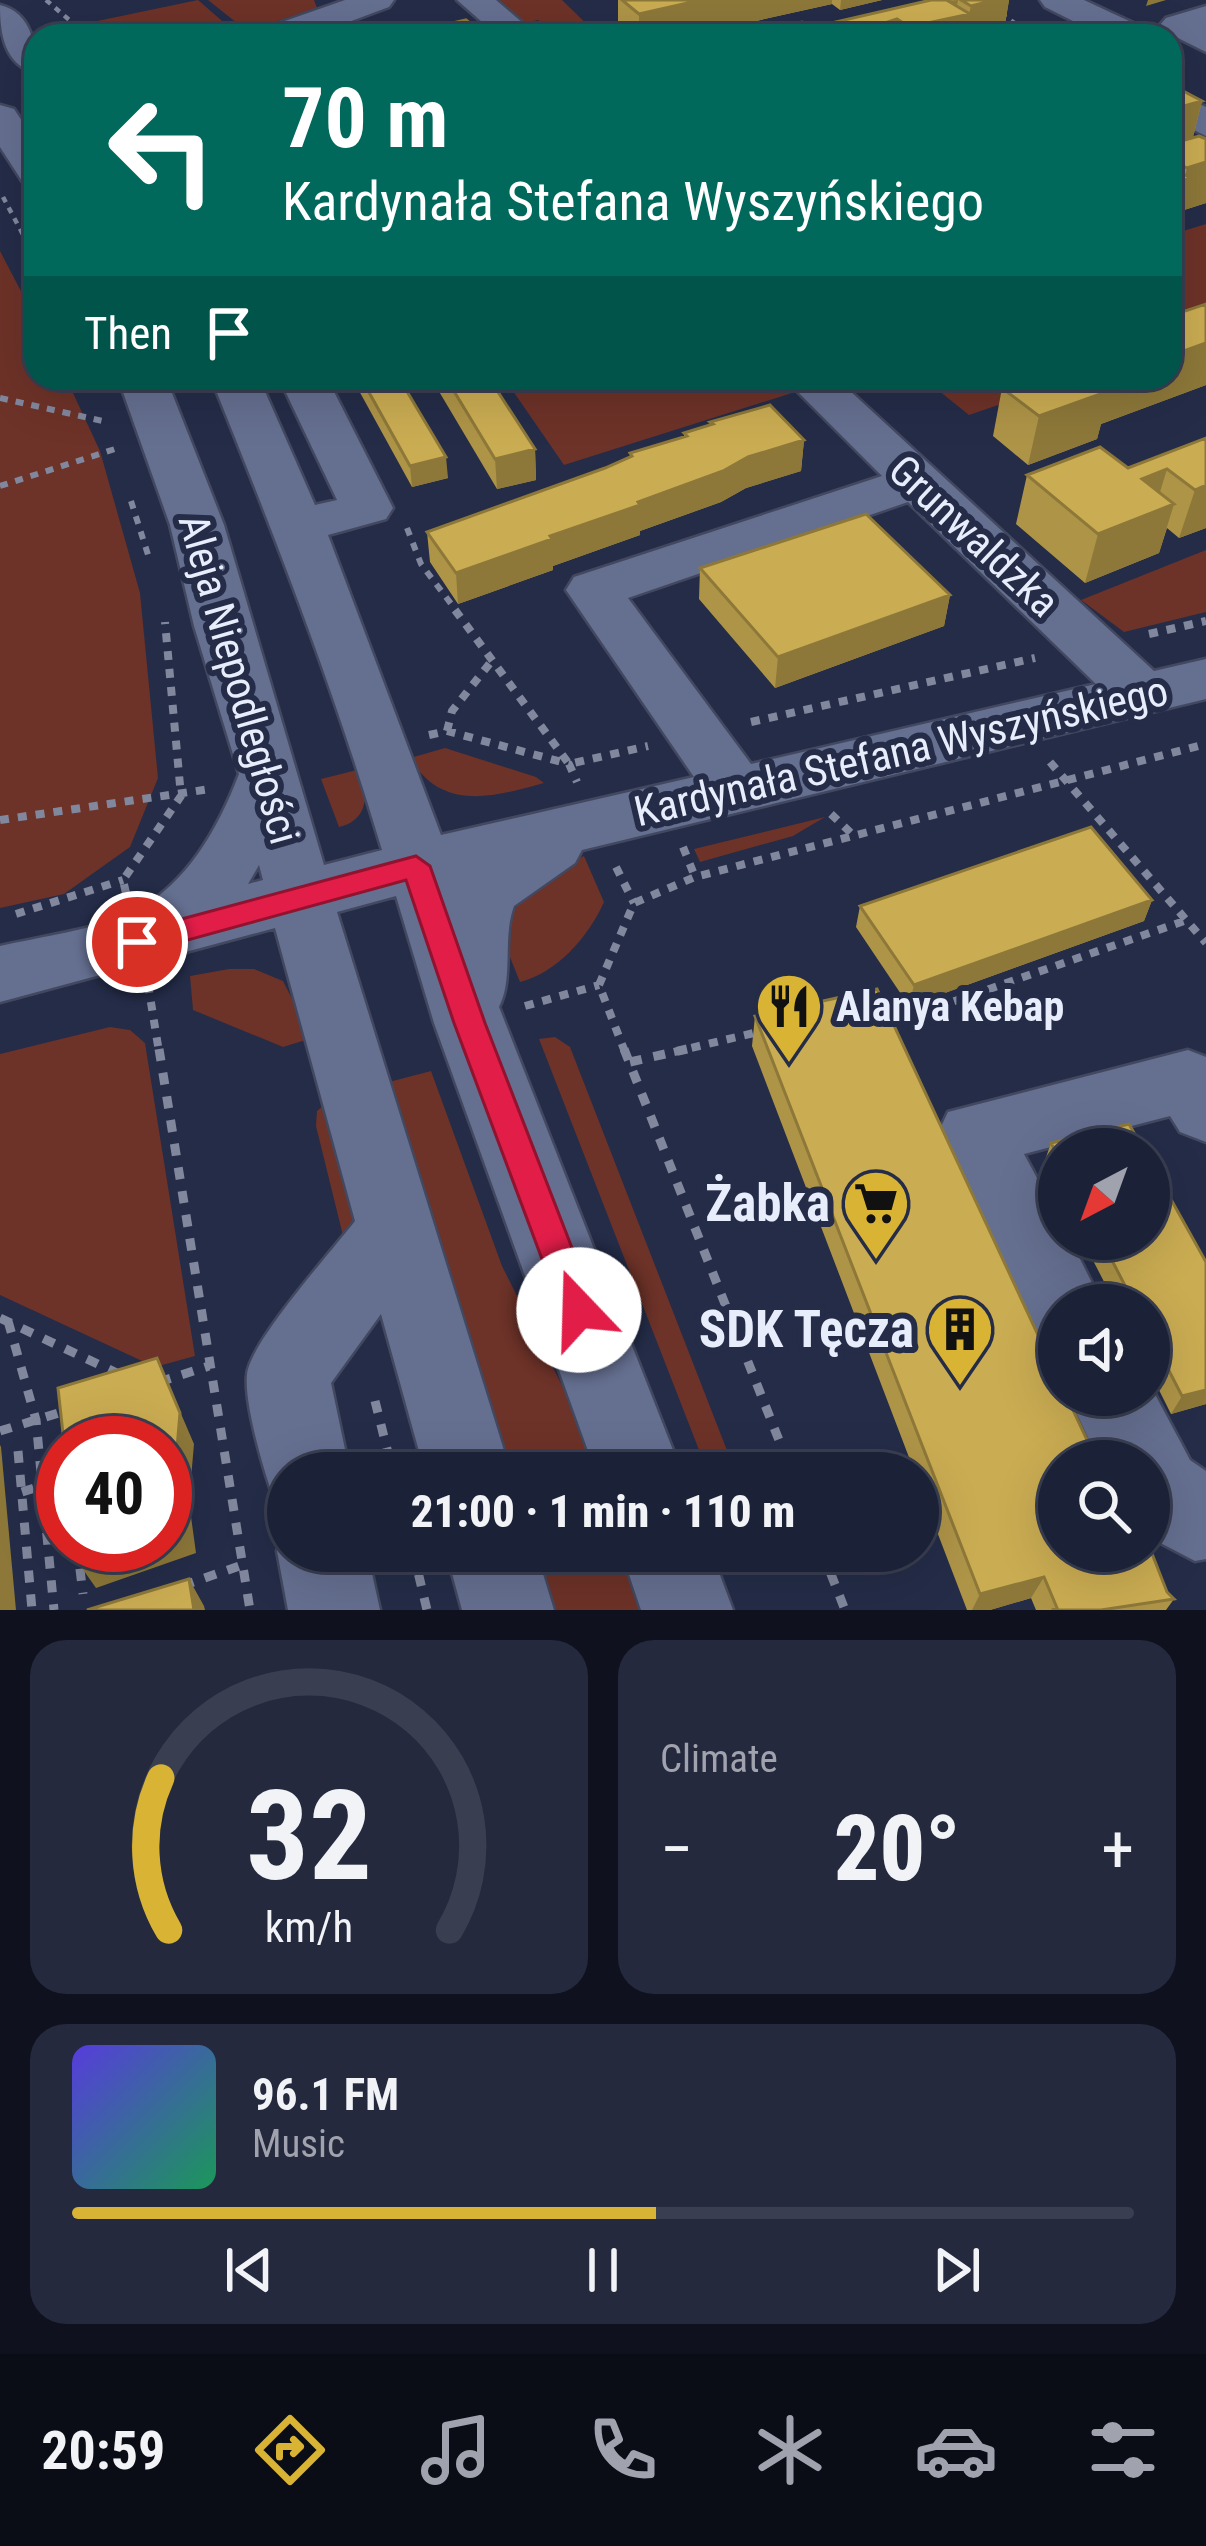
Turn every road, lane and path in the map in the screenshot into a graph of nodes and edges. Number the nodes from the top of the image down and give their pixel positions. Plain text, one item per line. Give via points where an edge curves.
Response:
1 (46, 0) edge
2 (474, 0) edge
3 (350, 4) edge
4 (998, 12) dead end
5 (0, 15) edge
6 (1052, 23) edge
7 (74, 24) edge
8 (305, 24) edge
9 (505, 24) edge
10 (24, 46) edge
11 (0, 117) edge
12 (1182, 117) edge
13 (1200, 142) edge
14 (24, 149) edge
15 (0, 192) edge
16 (24, 237) edge
17 (241, 390) edge
18 (309, 390) edge
19 (820, 390) edge
20 (0, 398) edge
21 (116, 400) edge
22 (115, 449) junction
23 (122, 472) dead end
24 (916, 482) junction
25 (0, 486) edge
26 (129, 494) dead end
27 (403, 510) dead end
28 (298, 526) junction
29 (156, 583) dead end
30 (163, 605) dead end
31 (1094, 646) junction
32 (490, 663) junction
33 (982, 669) junction
34 (1206, 679) edge
35 (1142, 694) junction
36 (1022, 722) junction
37 (447, 731) dead end
38 (697, 735) junction
39 (1206, 744) edge
40 (270, 774) junction
41 (1063, 779) junction
42 (391, 785) junction
43 (736, 790) junction
44 (181, 796) junction
45 (0, 820) edge
46 (596, 824) junction
47 (416, 866) junction
48 (299, 896) junction
49 (130, 911) junction
50 (0, 918) edge
51 (1184, 921) junction
52 (1206, 943) edge
53 (0, 974) edge
54 (324, 984) junction
55 (874, 1018) edge
56 (469, 1023) junction
57 (766, 1030) edge
58 (630, 1063) junction
59 (1206, 1109) edge
60 (397, 1228) junction
61 (1052, 1284) edge
62 (4, 1320) edge
63 (209, 1366) junction
64 (125, 1377) edge
65 (145, 1386) edge
66 (80, 1406) edge
67 (49, 1416) edge
68 (36, 1420) joint
69 (0, 1431) edge
70 (19, 1451) dead end
71 (303, 1452) edge
72 (462, 1452) edge
73 (631, 1452) edge
74 (784, 1452) edge
75 (36, 1488) edge
76 (22, 1492) junction
77 (1170, 1498) edge
78 (1206, 1515) edge
79 (267, 1519) edge
80 (267, 1562) edge
81 (50, 1572) edge
82 (80, 1572) edge
83 (273, 1572) edge
84 (296, 1572) edge
85 (417, 1572) edge
86 (497, 1572) edge
87 (673, 1572) edge
88 (830, 1572) edge
89 (83, 1594) edge
90 (173, 1594) edge
91 (32, 1610) edge
92 (54, 1610) edge
93 (250, 1610) edge
94 (334, 1610) edge
95 (427, 1610) edge
96 (508, 1610) edge
97 (687, 1610) edge
98 (845, 1610) edge

1 - 7 path
2 - 9 street
3 - 8 street
4 - 6 path
5 - 10 street
11 - 14 street
12 - 13 street
15 - 16 path
17 - 28 street
18 - 28 street via 368,508
19 - 24 street, Grunwaldzka
20 - 21 path
21 - 22 path
21 - 40 street, Aleja Niepodległości via 197,525
22 - 23 path
22 - 25 path
24 - 31 street, Grunwaldzka
24 - 38 street via 593,590
26 - 29 path
27 - 32 path via 421,564
28 - 42 street
30 - 44 path
31 - 33 path
31 - 35 street, Grunwaldzka
32 - 37 path via 452,711
32 - 38 path via 569,764
33 - 36 path
33 - 38 path
34 - 35 street, Kardynała Stefana Wyszyńskiego
35 - 36 street, Kardynała Stefana Wyszyńskiego
36 - 41 path
36 - 43 street, Kardynała Stefana Wyszyńskiego
38 - 43 street
39 - 41 path
40 - 48 street, Aleja Niepodległości
40 - 49 street, Kardynała Stefana Wyszyńskiego via 250,832 190,909
41 - 51 path
41 - 58 path via 695,877 634,903 599,985
42 - 46 street via 459,812
42 - 47 street
43 - 46 street, Kardynała Stefana Wyszyńskiego
44 - 45 path
44 - 49 path
46 - 47 street, Kardynała Stefana Wyszyńskiego
46 - 56 street, Kardynała Stefana Wyszyńskiego via 511,866 480,899
47 - 48 street, Kardynała Stefana Wyszyńskiego
47 - 56 street
48 - 49 street, Kardynała Stefana Wyszyńskiego
48 - 54 street, Aleja Niepodległości
49 - 50 path
49 - 53 street, Kardynała Stefana Wyszyńskiego
49 - 54 street via 262,948
49 - 63 path via 156,1020
51 - 52 path
51 - 55 path via 890,1027
54 - 60 street, Aleja Niepodległości
56 - 73 street
57 - 58 path
58 - 74 path
59 - 61 street via 1188,1081 974,1135
60 - 71 street via 288,1374
60 - 72 street, Aleja Niepodległości
62 - 64 path
62 - 68 path
63 - 65 path
63 - 79 path
66 - 67 path
68 - 69 path
70 - 76 path
75 - 76 path, bridge
76 - 91 path
77 - 78 street via 1196,1517
80 - 90 path
81 - 92 path
82 - 89 path
83 - 93 path
84 - 94 street
85 - 95 path
86 - 96 street
87 - 97 street
88 - 98 path

